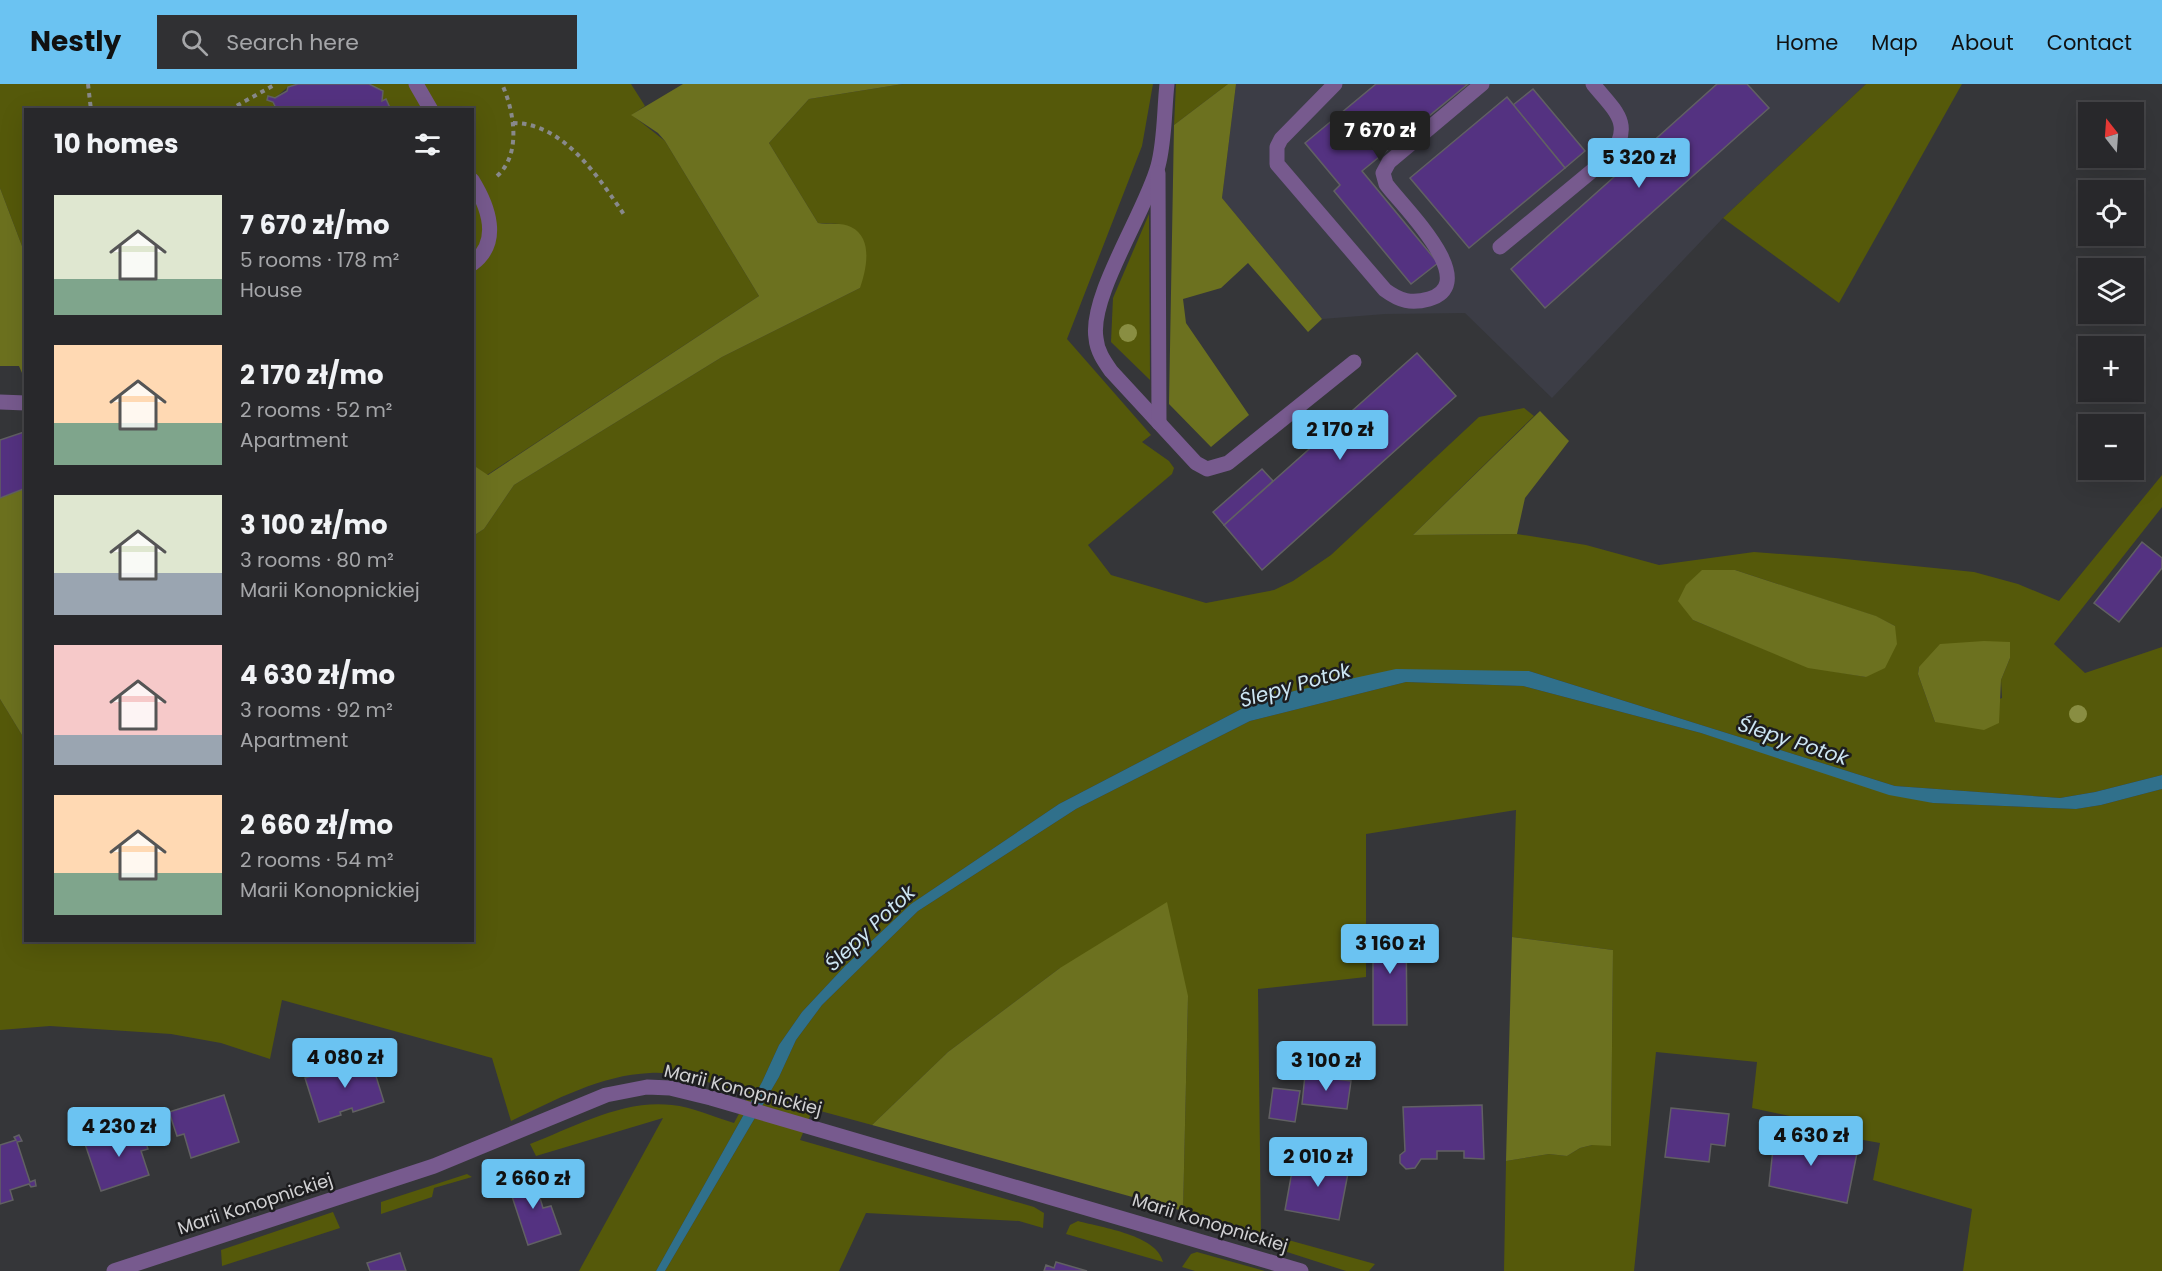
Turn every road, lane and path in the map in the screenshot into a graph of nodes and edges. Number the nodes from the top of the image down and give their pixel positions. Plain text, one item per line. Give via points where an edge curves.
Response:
1 (88, 84) edge
2 (276, 84) edge
3 (416, 84) edge
4 (502, 84) edge
5 (1167, 84) edge
6 (1335, 84) edge
7 (1482, 84) edge
8 (1593, 84) edge
9 (91, 108) edge
10 (234, 108) edge
11 (430, 108) edge
12 (513, 123) junction
13 (1158, 167) junction
14 (475, 185) edge
15 (625, 216) dead end
16 (1500, 247) dead end
17 (474, 263) edge
18 (1354, 362) dead end
19 (0, 402) edge
20 (24, 403) edge
21 (1159, 423) junction
22 (114, 1271) edge
23 (1301, 1271) edge

1 - 9 path
2 - 10 path
3 - 11 street
4 - 12 path
5 - 13 street
6 - 7 street via 1281,139 1277,164 1385,290 1405,301 1417,302 1442,293 1449,282 1448,271 1438,250 1386,184 1383,174 1389,162
8 - 16 street via 1622,123 1620,141 1610,156
12 - 14 path via 513,144 502,171
12 - 15 path via 536,126 568,147 601,181
13 - 21 street
13 - 21 street via 1104,293 1095,337 1111,371
14 - 17 street via 487,206 490,231 480,259
18 - 21 street via 1218,467 1206,469 1196,464
19 - 20 street
22 - 23 street, Marii Konopnickiej via 434,1166 606,1095 647,1087 670,1088

